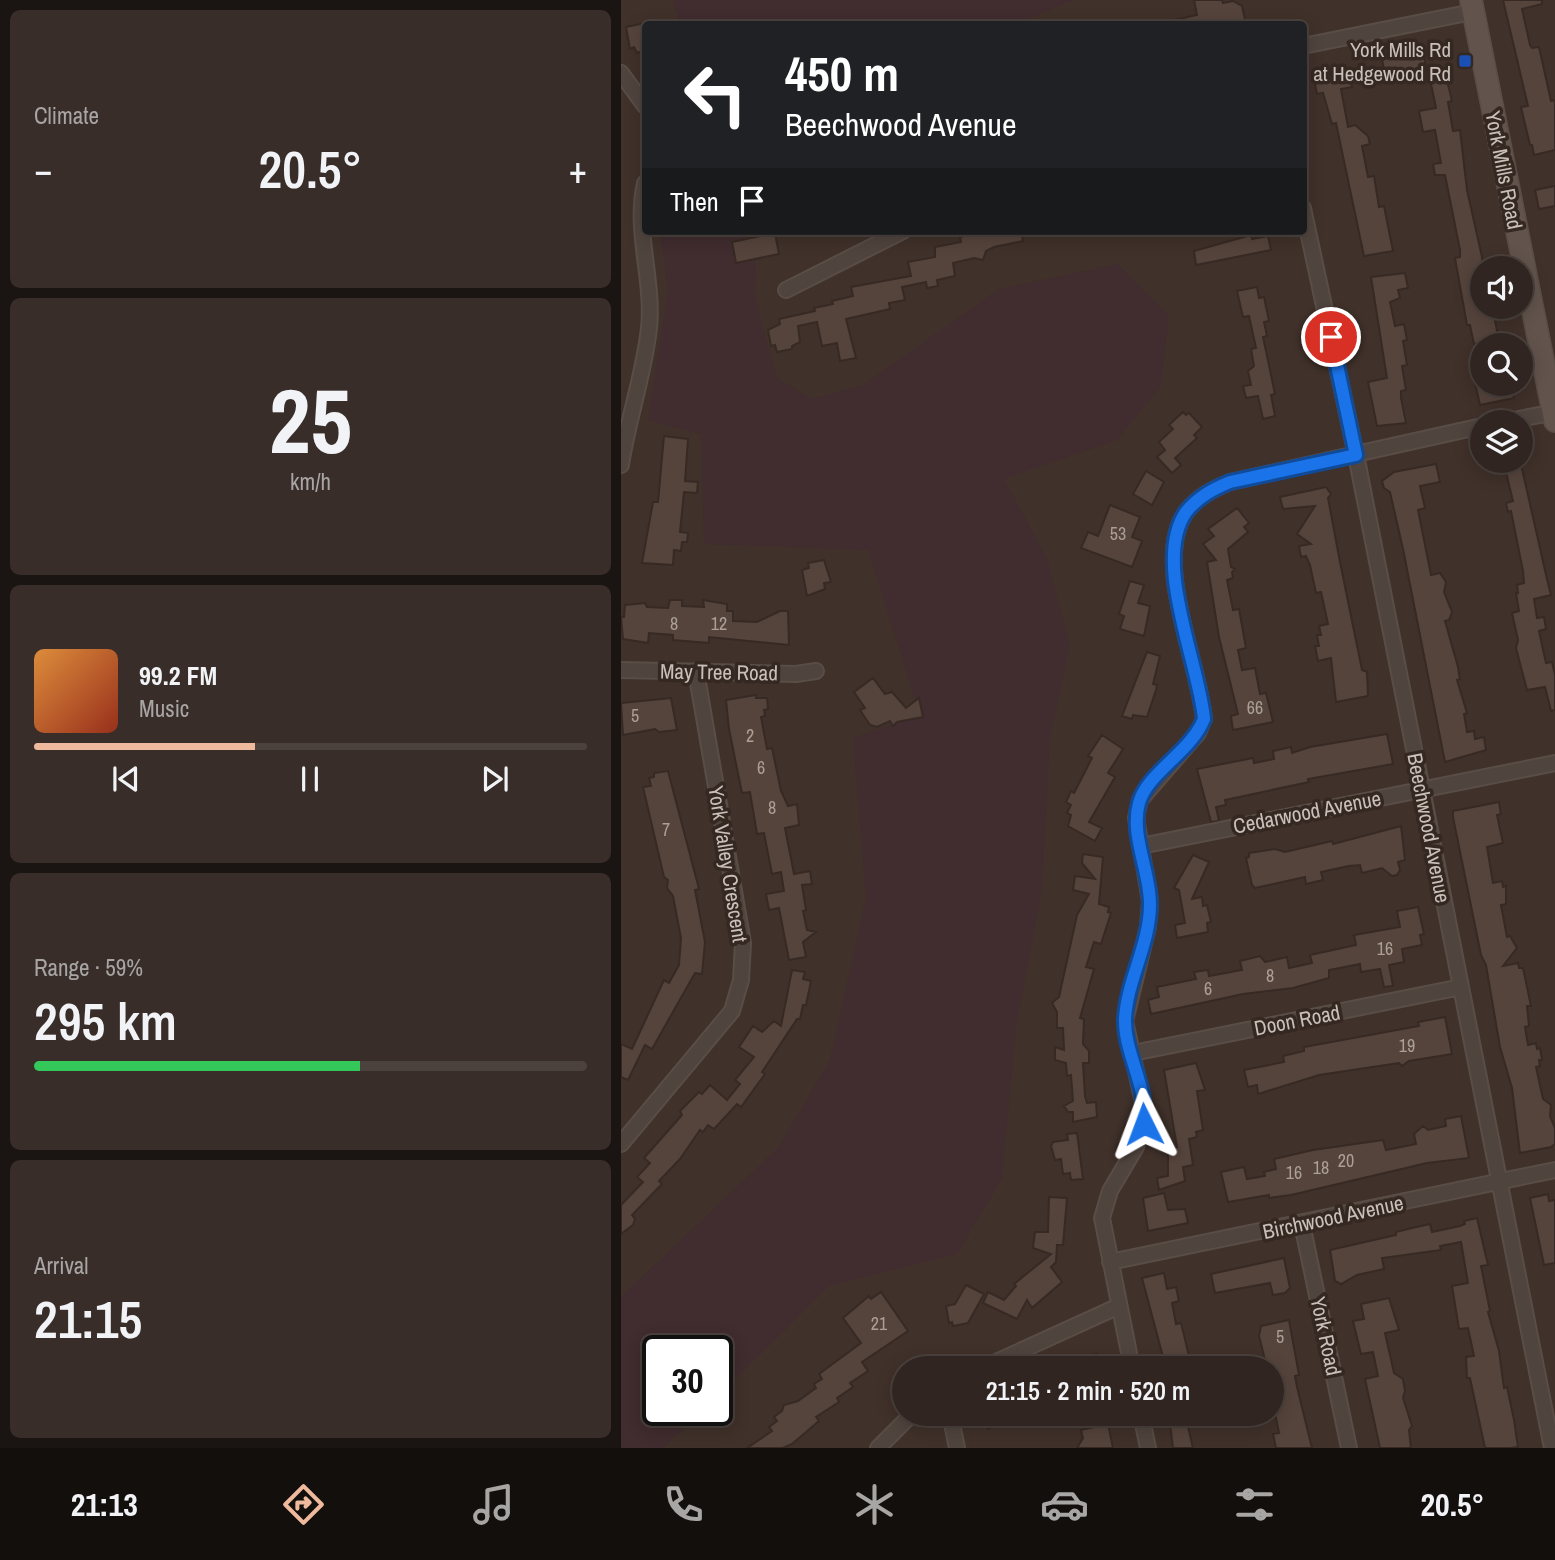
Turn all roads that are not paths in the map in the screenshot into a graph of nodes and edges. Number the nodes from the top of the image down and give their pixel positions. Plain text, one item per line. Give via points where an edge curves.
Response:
1 (1472, 6) edge
2 (1307, 45) edge
3 (621, 73) edge
4 (642, 99) edge
5 (1307, 227) edge
6 (645, 235) edge
7 (895, 235) edge
8 (786, 290) dead end
9 (1554, 415) edge
10 (1533, 418) edge
11 (1470, 429) edge
12 (1356, 455) junction
13 (621, 465) edge
14 (621, 670) edge
15 (696, 671) junction
16 (816, 671) dead end
17 (1555, 763) edge
18 (1421, 789) junction
19 (1141, 846) junction
20 (1461, 987) junction
21 (1133, 1053) junction
22 (621, 1144) edge
23 (1555, 1170) edge
24 (1498, 1183) junction
25 (1302, 1224) junction
26 (1110, 1262) junction
27 (1119, 1306) junction
28 (1009, 1356) edge
29 (1129, 1356) edge
30 (900, 1426) edge
31 (952, 1426) edge
32 (1143, 1426) edge
33 (878, 1448) edge
34 (957, 1448) edge
35 (1148, 1448) edge
36 (1349, 1448) edge
37 (1552, 1448) edge

1 - 2 street
1 - 9 main road, York Mills Road
3 - 4 street
5 - 12 street, Beechwood Avenue
6 - 13 street via 649,329
7 - 8 street
9 - 10 street
11 - 12 street
12 - 18 street, Beechwood Avenue
12 - 19 street via 1230,482 1201,497 1186,513 1175,545 1175,581 1204,719 1198,733 1140,800 1136,818
14 - 15 street, May Tree Road
15 - 16 street, May Tree Road
15 - 22 street, York Valley Crescent via 743,943 741,980 732,1011
17 - 18 street, Cedarwood Avenue
18 - 19 street, Cedarwood Avenue
18 - 20 street, Beechwood Avenue
19 - 21 street via 1150,901 1148,928 1125,1021
20 - 21 street, Doon Road
20 - 24 street, Beechwood Avenue
21 - 26 street via 1145,1112 1135,1147 1104,1206
23 - 24 street, Birchwood Avenue
24 - 25 street, Birchwood Avenue
24 - 37 street, Beechwood Avenue
25 - 26 street, Birchwood Avenue
25 - 36 street, York Road
26 - 27 street
27 - 28 street
27 - 29 street
30 - 33 street
31 - 34 street
32 - 35 street

